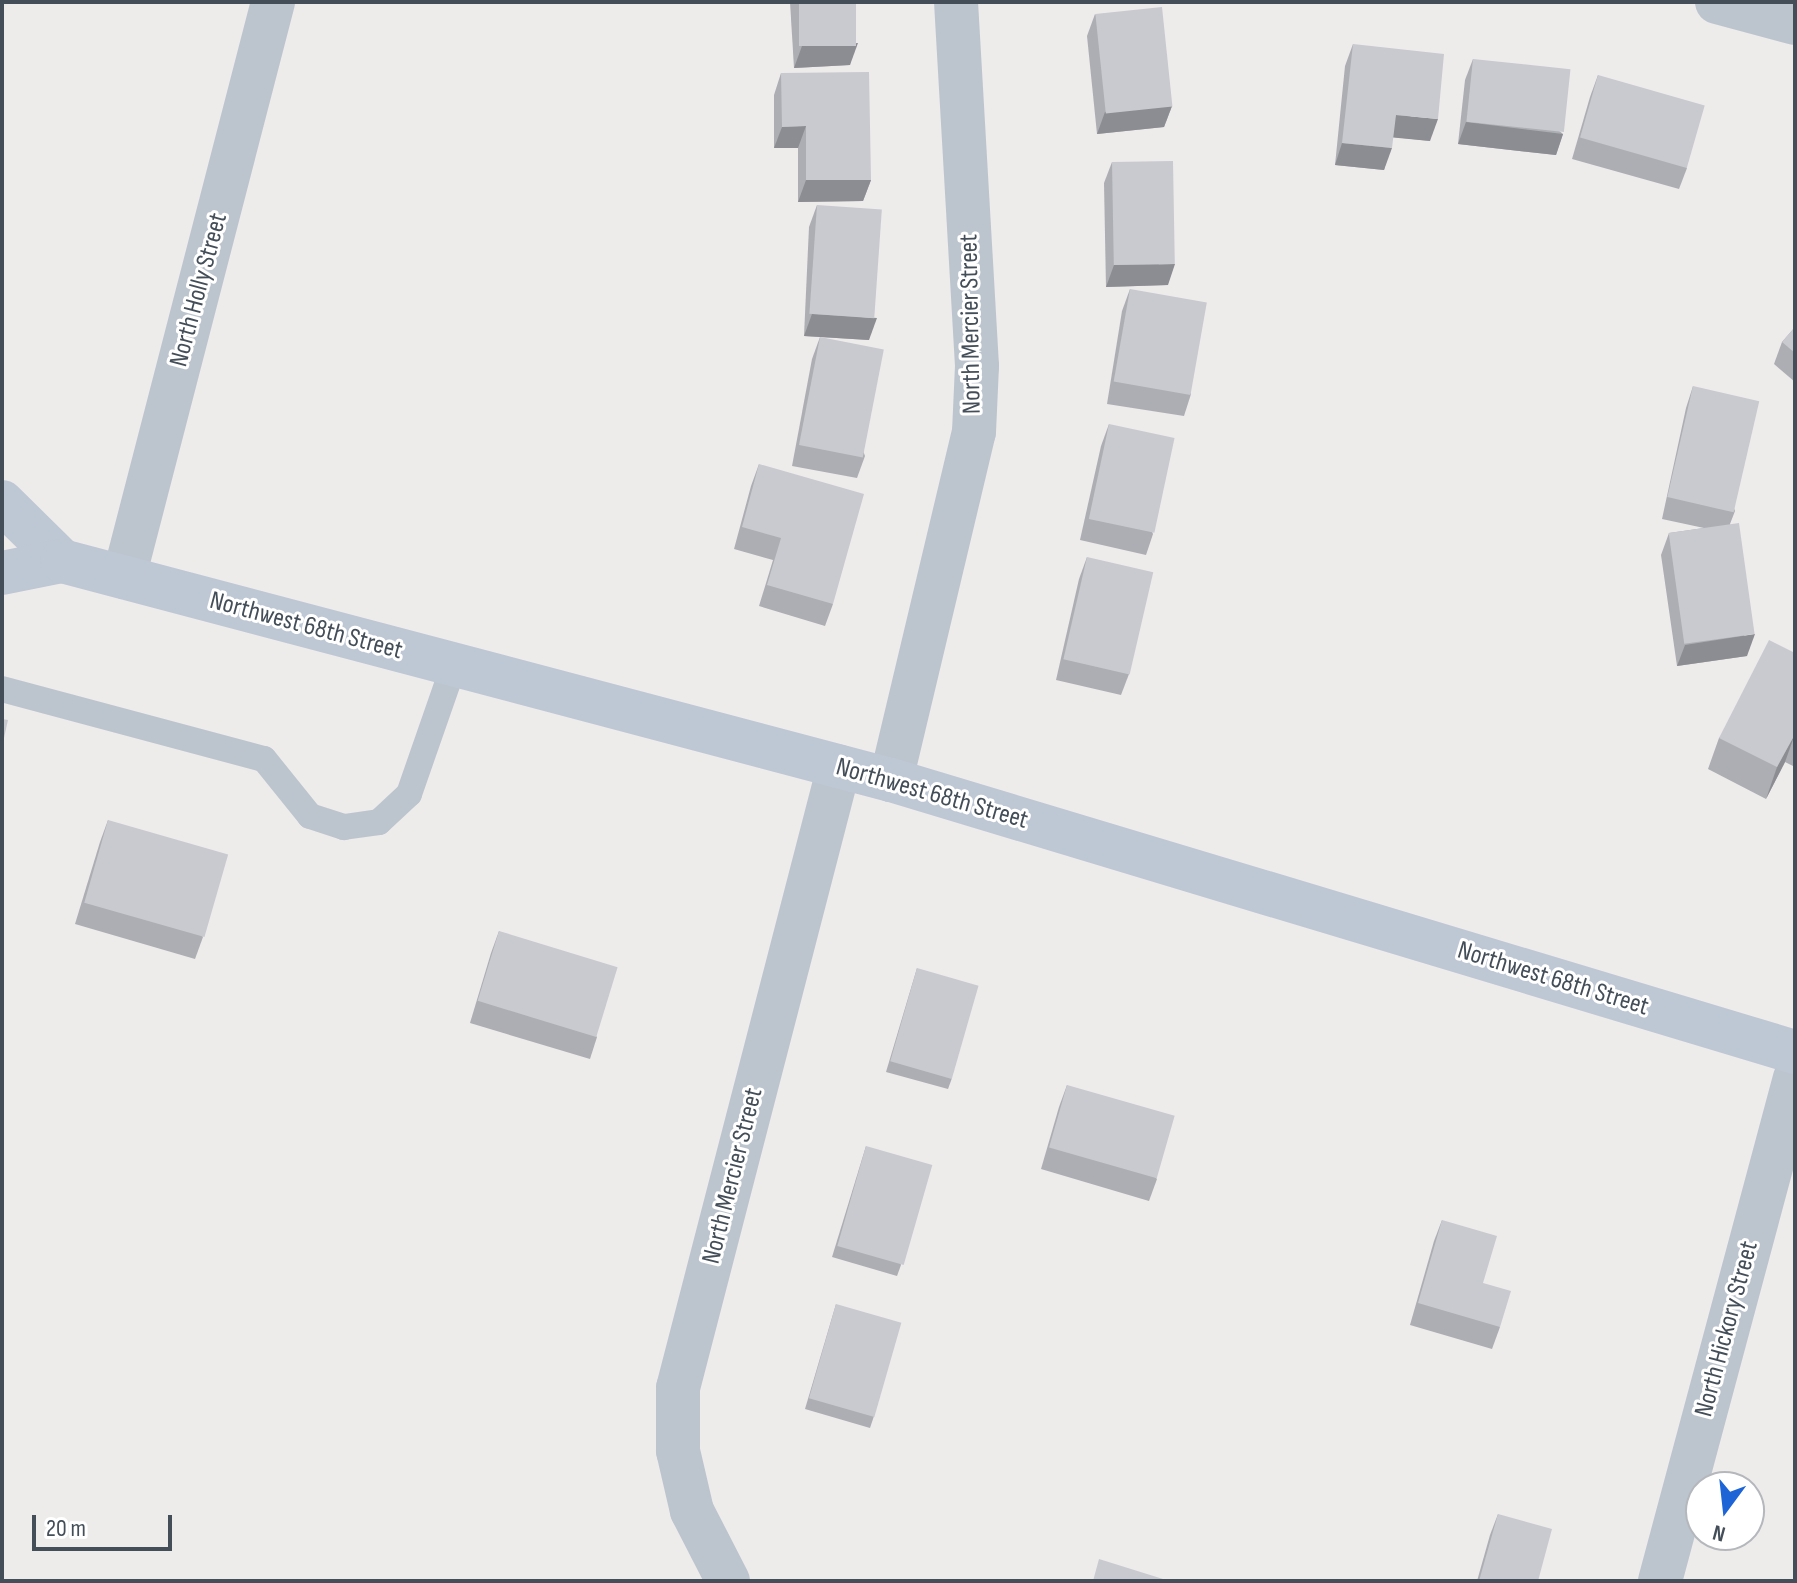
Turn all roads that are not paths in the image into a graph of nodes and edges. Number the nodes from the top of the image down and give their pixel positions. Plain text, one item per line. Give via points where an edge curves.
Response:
1 (273, 2) edge
2 (956, 2) edge
3 (1717, 2) edge
4 (1795, 23) edge
5 (2, 502) edge
6 (62, 561) junction
7 (2, 573) edge
8 (124, 577) junction
9 (454, 665) junction
10 (2, 689) edge
11 (839, 767) junction
12 (891, 780) junction
13 (1795, 1052) edge
14 (1795, 1078) edge
15 (728, 1581) edge
16 (1660, 1581) edge

1 - 8 street, North Holly Street
2 - 12 street, North Mercier Street via 977,366 974,432
3 - 4 street
5 - 6 main road
6 - 7 main road, Northwest 68th Street
6 - 8 main road, Northwest 68th Street
8 - 9 main road, Northwest 68th Street
9 - 10 lane via 409,794 379,822 344,827 310,816 264,759
9 - 11 main road, Northwest 68th Street
11 - 12 main road, Northwest 68th Street
11 - 15 street, North Mercier Street via 678,1388 678,1451 692,1511
12 - 13 main road, Northwest 68th Street
14 - 16 street, North Hickory Street

